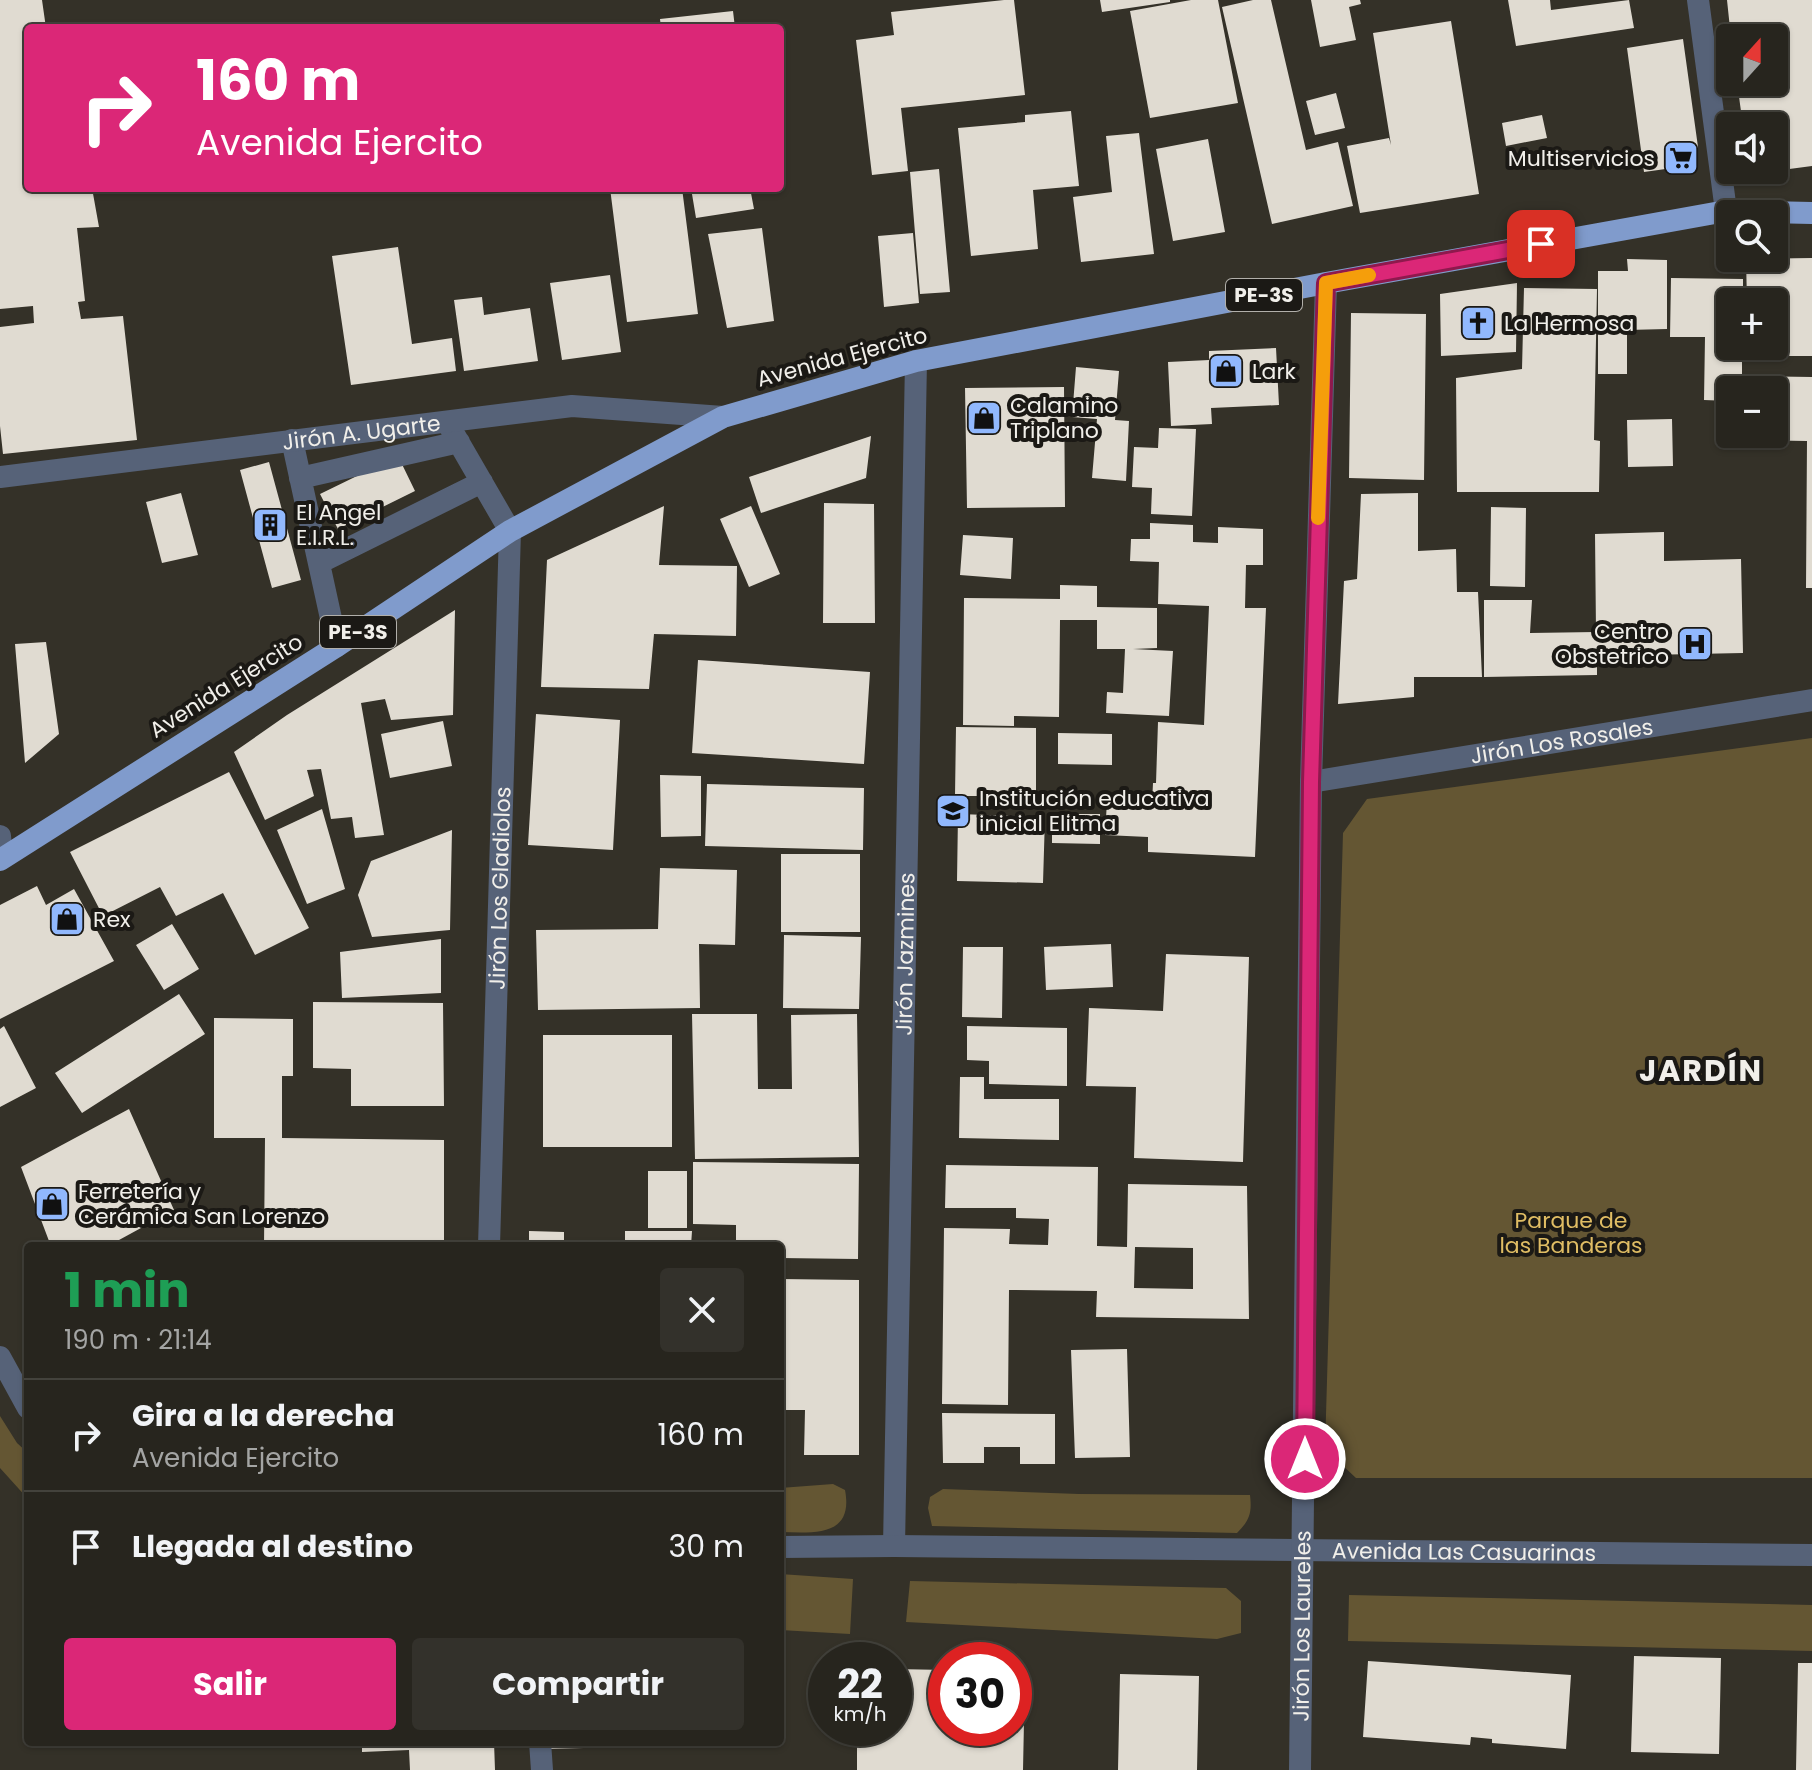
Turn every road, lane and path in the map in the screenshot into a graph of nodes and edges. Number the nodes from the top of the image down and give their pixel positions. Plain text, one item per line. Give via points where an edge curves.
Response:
1 (1698, 0) edge
2 (1725, 200) edge
3 (1788, 212) edge
4 (1716, 213) edge
5 (1812, 213) edge
6 (1326, 283) junction
7 (916, 361) junction
8 (723, 417) junction
9 (447, 421) junction
10 (292, 440) junction
11 (459, 442) junction
12 (0, 477) edge
13 (300, 478) junction
14 (482, 482) junction
15 (510, 531) junction
16 (319, 563) junction
17 (337, 646) junction
18 (1812, 700) edge
19 (1311, 782) junction
20 (0, 836) edge
21 (1, 859) edge
22 (489, 1242) edge
23 (0, 1357) edge
24 (24, 1401) edge
25 (894, 1546) junction
26 (784, 1547) edge
27 (1304, 1551) junction
28 (1812, 1555) edge
29 (540, 1746) edge
30 (542, 1770) edge
31 (1300, 1770) edge

1 - 2 street
3 - 5 highway, Avenida Ejercito / PE-3S
4 - 6 highway, Avenida Ejercito / PE-3S
6 - 7 highway, Avenida Ejercito / PE-3S
6 - 19 street, Jirón Los Laureles
7 - 8 highway, Avenida Ejercito / PE-3S
7 - 25 street, Jirón Jazmines
8 - 9 street, Jirón A. Ugarte via 572,406
8 - 15 highway, Avenida Ejercito / PE-3S
9 - 10 street, Jirón A. Ugarte
9 - 11 street
10 - 12 street, Jirón A. Ugarte
10 - 13 street
11 - 13 street
11 - 14 street
13 - 16 street
14 - 15 street
14 - 16 street
15 - 17 highway, Avenida Ejercito / PE-3S
15 - 22 street, Jirón Los Gladiolos
16 - 17 street
17 - 21 highway, Avenida Ejercito / PE-3S
18 - 19 street, Jirón Los Rosales
19 - 27 street, Jirón Los Laureles
20 - 21 street
23 - 24 street
25 - 26 street, Avenida Las Casuarinas
25 - 27 street, Avenida Las Casuarinas
27 - 28 street, Avenida Las Casuarinas
27 - 31 street, Jirón Los Laureles
29 - 30 street

